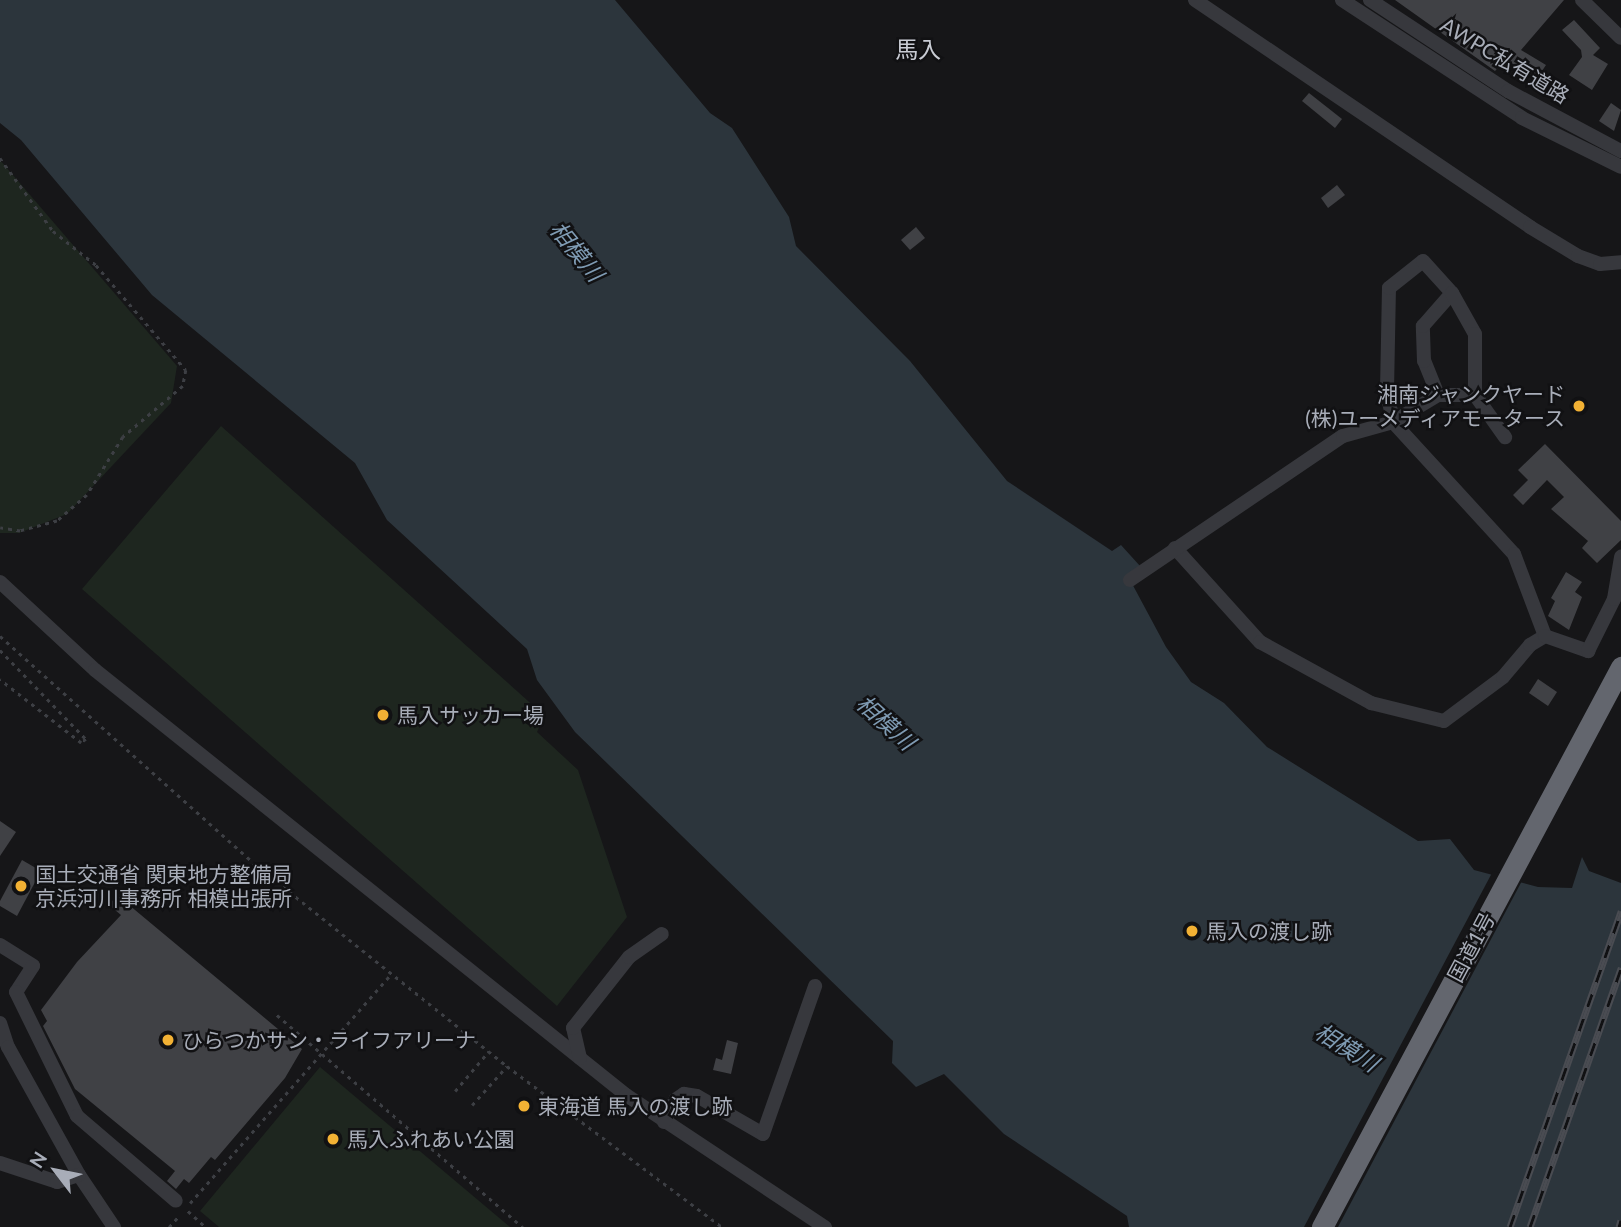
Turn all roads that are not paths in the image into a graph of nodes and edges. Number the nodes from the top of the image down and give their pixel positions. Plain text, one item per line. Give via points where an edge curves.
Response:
1 (1195, 0) edge
2 (1342, 0) edge
3 (1370, 0) edge
4 (1582, 0) edge
5 (1621, 38) edge
6 (1621, 151) edge
7 (1621, 167) edge
8 (1621, 262) edge
9 (1452, 293) junction
10 (1438, 395) junction
11 (1475, 395) junction
12 (1393, 422) junction
13 (1505, 437) dead end
14 (1175, 548) junction
15 (1621, 556) edge
16 (1130, 580) dead end
17 (0, 582) edge
18 (1545, 636) junction
19 (1621, 667) edge
20 (662, 934) dead end
21 (0, 945) edge
22 (815, 985) dead end
23 (0, 1023) edge
24 (580, 1058) junction
25 (664, 1122) junction
26 (0, 1163) edge
27 (79, 1175) junction
28 (181, 1205) road end
29 (114, 1227) edge
30 (825, 1227) edge
31 (1322, 1227) edge

1 - 8 street via 1530,227 1578,256 1600,264
2 - 7 street via 1522,118
3 - 6 street, AWPC私有道路 via 1508,91
4 - 5 street
9 - 10 street via 1423,326 1424,361
9 - 11 street via 1475,334
9 - 12 street via 1423,261 1389,288 1387,391
10 - 11 street
10 - 12 street
11 - 13 street
12 - 14 street via 1343,436
12 - 18 street via 1514,554
14 - 16 street
14 - 18 street via 1260,642 1371,703 1444,721 1503,677 1530,645
15 - 18 street via 1615,599 1588,651
17 - 24 street via 95,670
19 - 31 highway, 国道1号
20 - 24 street via 629,957 573,1028
21 - 28 street via 33,966 16,992 77,1116
22 - 25 street via 763,1134 696,1096 684,1094 675,1100
23 - 27 street via 8,1046
24 - 25 street
25 - 30 street
26 - 27 street via 57,1182
27 - 29 street

